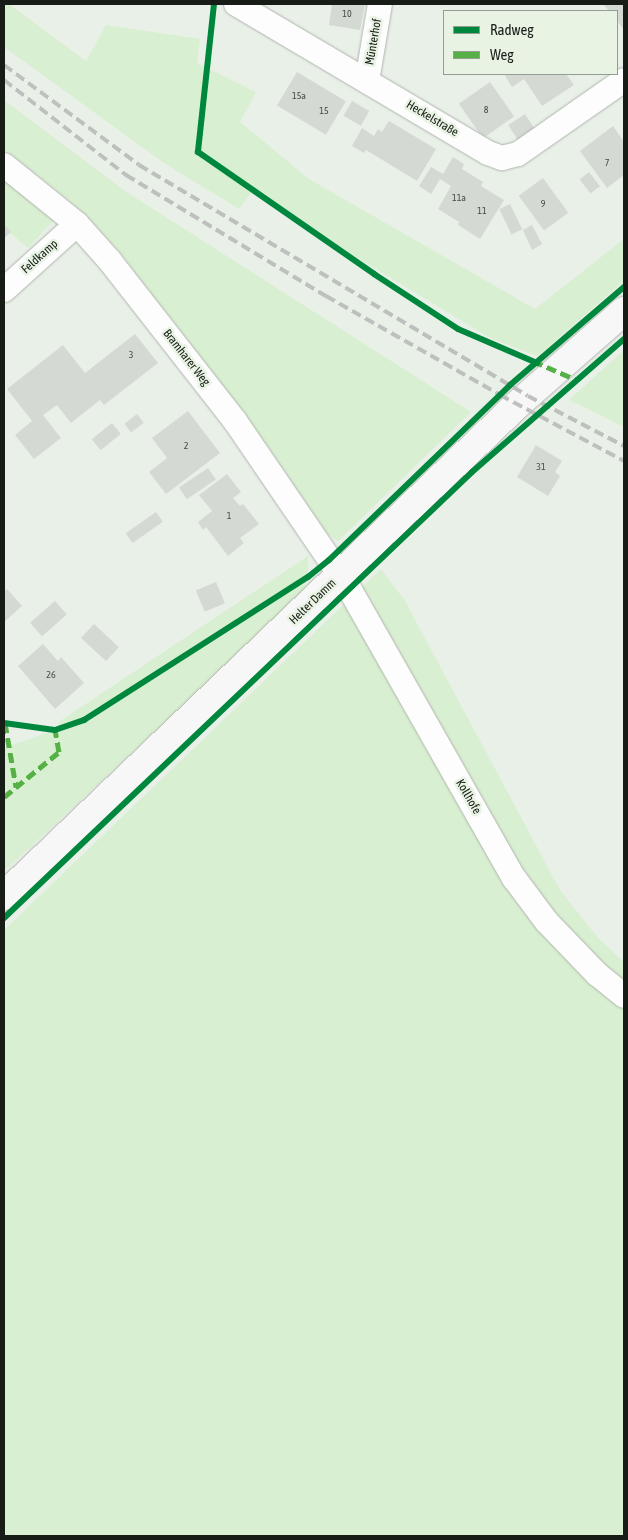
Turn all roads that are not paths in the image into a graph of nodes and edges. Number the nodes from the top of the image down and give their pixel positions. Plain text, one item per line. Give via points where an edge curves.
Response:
1 (236, 4) edge
2 (380, 4) edge
3 (367, 80) junction
4 (624, 80) edge
5 (4, 165) edge
6 (77, 224) junction
7 (4, 290) edge
8 (624, 311) edge
9 (340, 576) junction
10 (4, 896) edge
11 (624, 996) edge

1 - 3 street, Heckelstraße
2 - 3 street, Münterhof
3 - 4 street, Heckelstraße via 488,153 502,158 518,154
5 - 6 street, Bramharer Weg
6 - 7 street, Feldkamp
6 - 9 street, Bramharer Weg via 110,261 235,421
8 - 9 street, Helter Damm via 518,404
9 - 10 street, Helter Damm
9 - 11 street, Kollhofe via 514,878 546,921 597,974

